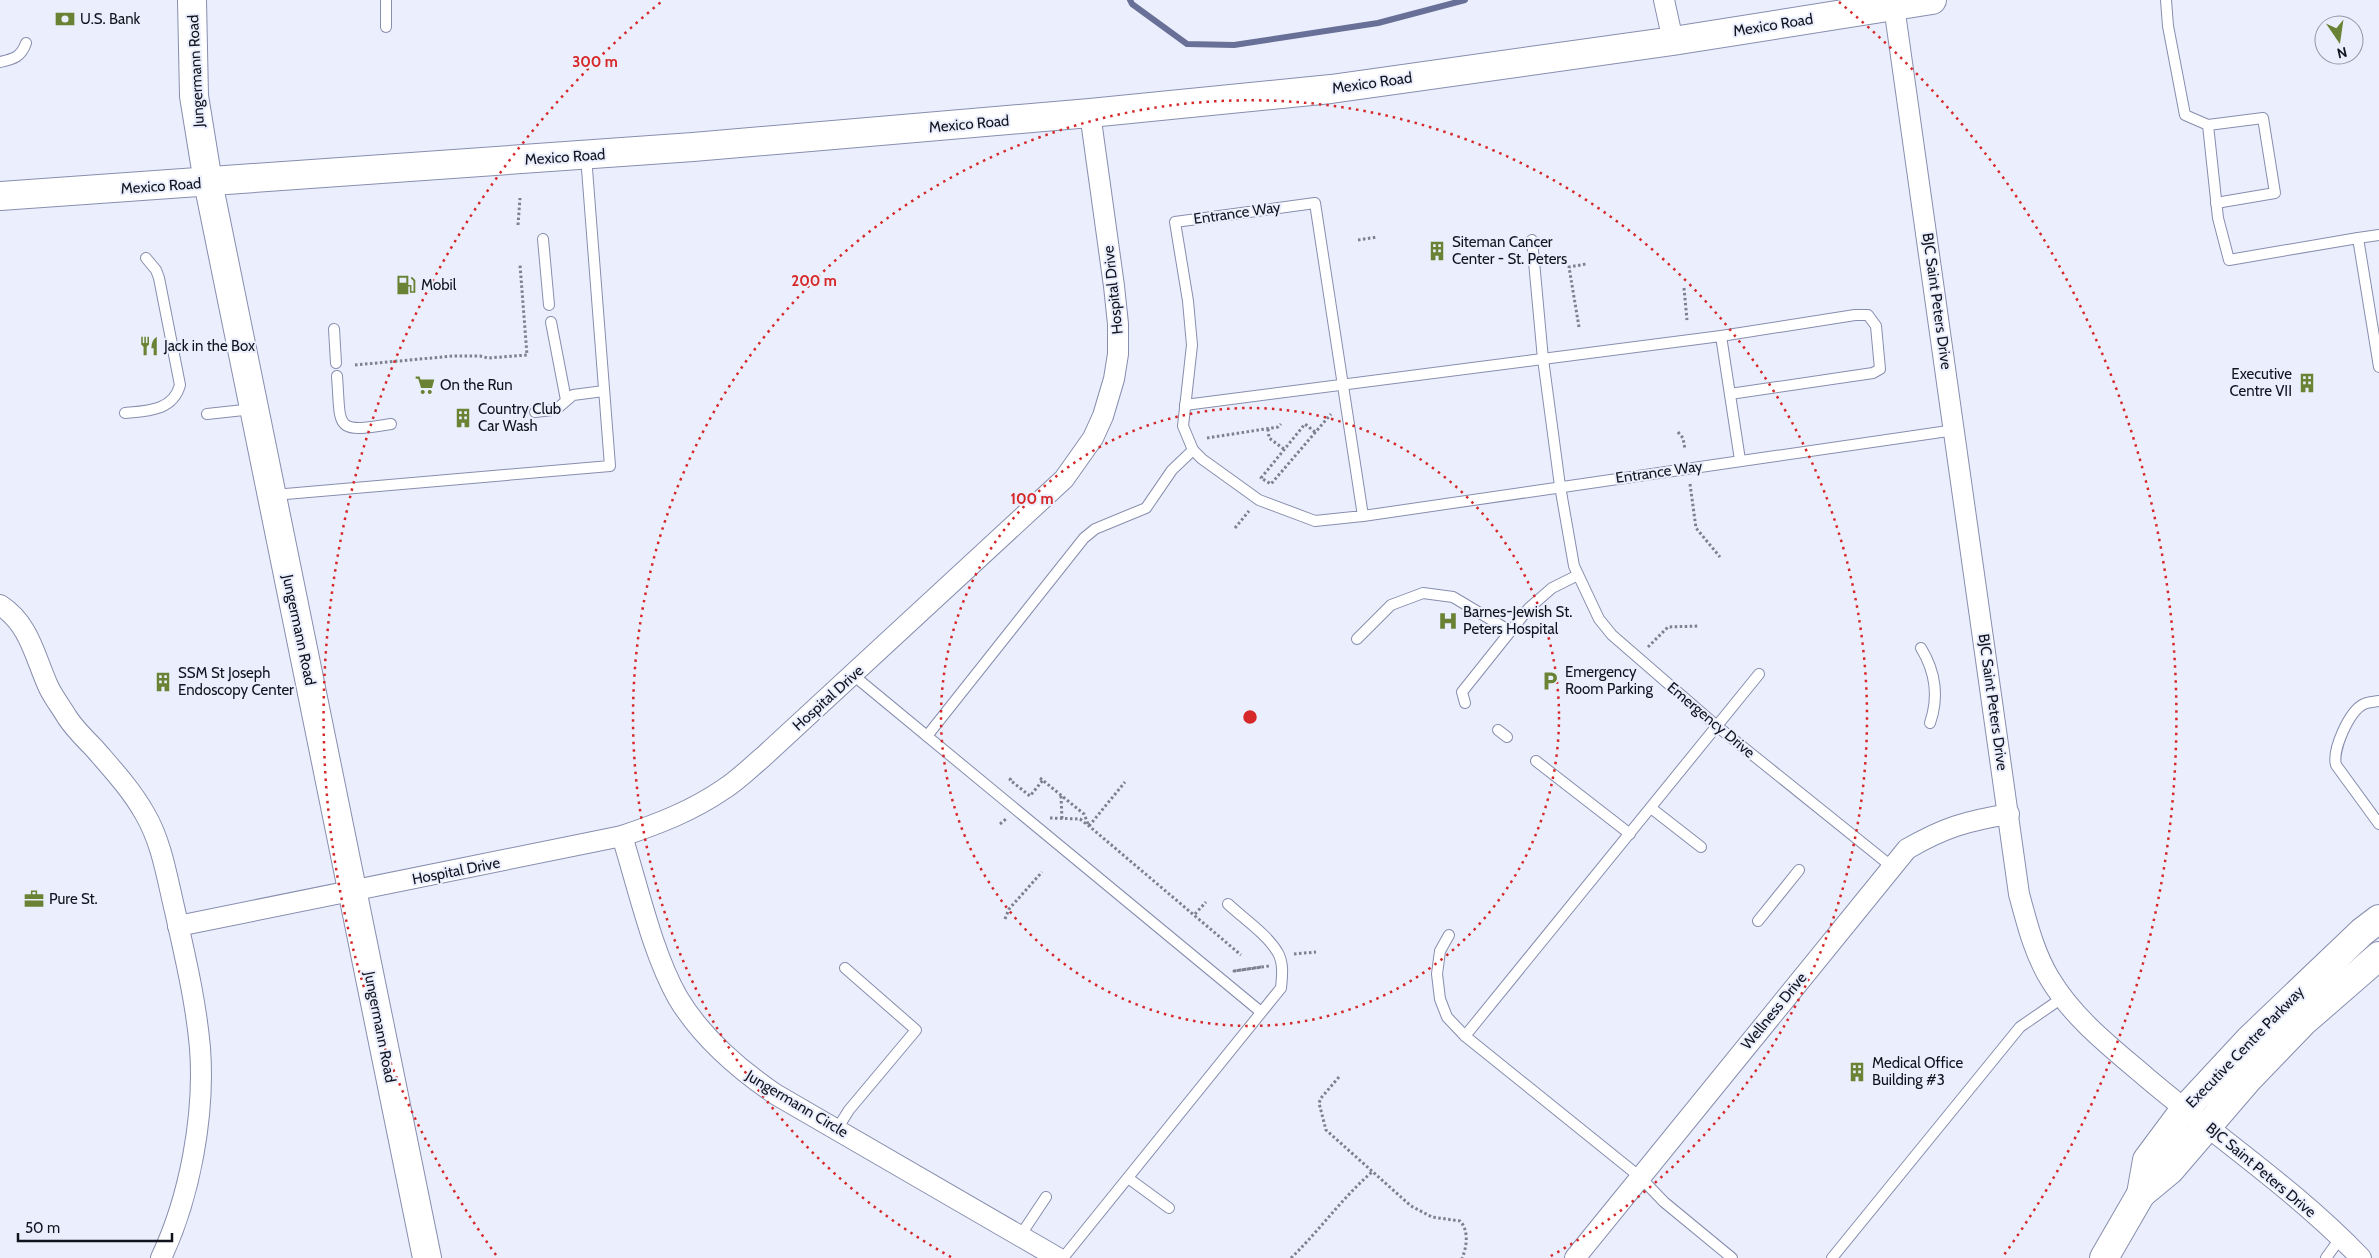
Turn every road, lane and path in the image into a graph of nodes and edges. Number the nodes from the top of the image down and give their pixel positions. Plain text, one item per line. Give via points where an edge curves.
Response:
1 (192, 0) edge
2 (386, 0) edge
3 (1664, 0) edge
4 (1932, 0) edge
5 (2166, 0) edge
6 (1894, 6) junction
7 (386, 26) dead end
8 (1673, 41) junction
9 (26, 43) dead end
10 (0, 62) edge
11 (1090, 114) junction
12 (2208, 125) junction
13 (586, 155) junction
14 (208, 182) junction
15 (0, 196) edge
16 (520, 198) dead end
17 (2216, 203) junction
18 (518, 225) dead end
19 (2379, 235) edge
20 (1376, 237) dead end
21 (2358, 238) junction
22 (543, 239) dead end
23 (1358, 240) dead end
24 (1532, 240) dead end
25 (146, 258) dead end
26 (1586, 264) dead end
27 (520, 265) dead end
28 (1684, 288) dead end
29 (549, 305) dead end
30 (1686, 320) dead end
31 (551, 322) dead end
32 (1579, 327) dead end
33 (334, 329) dead end
34 (1721, 336) junction
35 (1543, 359) junction
36 (336, 363) dead end
37 (355, 364) dead end
38 (2379, 367) edge
39 (337, 376) dead end
40 (1342, 385) junction
41 (604, 391) junction
42 (1730, 394) junction
43 (566, 400) junction
44 (1185, 405) junction
45 (254, 409) junction
46 (536, 412) dead end
47 (125, 413) dead end
48 (207, 414) dead end
49 (1331, 414) dead end
50 (391, 424) dead end
51 (1281, 424) dead end
52 (1268, 429) junction
53 (1955, 430) junction
54 (1315, 432) junction
55 (1678, 432) dead end
56 (1207, 438) dead end
57 (1284, 449) junction
58 (1685, 449) dead end
59 (1193, 450) junction
60 (1740, 460) junction
61 (1690, 484) dead end
62 (1560, 486) junction
63 (272, 495) junction
64 (1250, 511) dead end
65 (1363, 516) junction
66 (1235, 528) dead end
67 (1720, 557) dead end
68 (1578, 575) junction
69 (0, 605) edge
70 (1699, 626) dead end
71 (1510, 631) junction
72 (1357, 639) dead end
73 (1647, 648) dead end
74 (1921, 648) dead end
75 (1759, 674) dead end
76 (853, 675) junction
77 (2379, 701) edge
78 (1465, 703) dead end
79 (1930, 723) dead end
80 (1718, 727) junction
81 (1498, 730) dead end
82 (927, 736) junction
83 (1507, 736) dead end
84 (1536, 761) dead end
85 (1011, 778) dead end
86 (1125, 782) dead end
87 (1061, 796) junction
88 (1651, 808) junction
89 (2009, 814) junction
90 (1046, 818) dead end
91 (1062, 819) junction
92 (2379, 824) edge
93 (1089, 826) junction
94 (1630, 834) junction
95 (622, 836) junction
96 (1701, 847) dead end
97 (1891, 866) junction
98 (1799, 870) dead end
99 (1042, 872) dead end
100 (353, 890) junction
101 (1206, 902) dead end
102 (1228, 904) dead end
103 (1195, 914) junction
104 (1005, 919) dead end
105 (2379, 919) edge
106 (1758, 921) dead end
107 (178, 926) junction
108 (1449, 935) dead end
109 (1316, 952) dead end
110 (1293, 954) dead end
111 (1241, 955) dead end
112 (2379, 956) edge
113 (1270, 966) dead end
114 (1261, 967) dead end
115 (845, 968) dead end
116 (2062, 998) junction
117 (1260, 1012) junction
118 (1465, 1036) junction
119 (1339, 1077) dead end
120 (2185, 1109) junction
121 (2208, 1126) junction
122 (837, 1129) junction
123 (1372, 1172) junction
124 (1640, 1177) junction
125 (1128, 1178) junction
126 (2140, 1194) junction
127 (1046, 1197) dead end
128 (1169, 1208) dead end
129 (1020, 1236) junction
130 (2341, 1237) junction
131 (161, 1258) edge
132 (427, 1258) edge
133 (1058, 1258) edge
134 (1063, 1258) edge
135 (1291, 1258) edge
136 (1462, 1258) edge
137 (1574, 1258) edge
138 (1732, 1258) edge
139 (1832, 1258) edge
140 (2104, 1258) edge
141 (2326, 1258) edge
142 (2361, 1258) edge

1 - 14 main road, Jungermann Road via 194,96
2 - 7 lane
3 - 8 street
4 - 6 main road, Mexico Road
5 - 12 lane via 2185,115
6 - 8 main road, Mexico Road
6 - 53 street, BJC Saint Peters Drive
8 - 11 main road, Mexico Road via 1331,89
9 - 10 lane via 23,53
11 - 13 main road, Mexico Road
11 - 76 street, Hospital Drive via 1118,324 1114,379 1103,416 1093,438 1064,479
12 - 17 lane
12 - 17 lane via 2263,118 2275,193
13 - 14 main road, Mexico Road
13 - 41 lane
14 - 15 main road, Mexico Road
14 - 45 main road, Jungermann Road
16 - 18 path
17 - 21 lane via 2229,260
19 - 21 lane
20 - 23 path
21 - 38 lane
22 - 29 lane
24 - 35 lane, Emergency Drive
25 - 47 lane via 159,278 180,385 177,394 162,408
26 - 32 path via 1569,267
27 - 37 path via 527,355 452,356
28 - 30 path
31 - 43 lane
33 - 36 lane
34 - 35 lane
34 - 42 lane
34 - 42 lane via 1855,315 1868,315 1876,326 1880,369 1873,373
35 - 40 lane
35 - 62 lane, Emergency Drive
39 - 50 lane via 340,417 346,425 363,430
40 - 44 lane
40 - 44 lane, Entrance Way via 1315,203 1175,222 1192,345
40 - 65 lane, Entrance Way
41 - 43 lane via 581,393
41 - 63 lane via 610,466
42 - 60 lane
43 - 46 lane via 552,410
44 - 59 lane, Entrance Way via 1183,426
45 - 48 lane
45 - 63 main road, Jungermann Road
49 - 54 path
51 - 52 path
52 - 56 path
52 - 57 path via 1269,438
53 - 60 lane, Entrance Way
53 - 89 street, BJC Saint Peters Drive
54 - 57 path via 1305,424
54 - 57 path via 1271,484 1261,478
55 - 58 path
59 - 65 lane, Entrance Way via 1202,460 1268,504 1315,521
59 - 82 lane via 1172,470 1146,508 1095,528 1084,538
60 - 62 lane, Entrance Way
61 - 67 path via 1696,528
62 - 65 lane, Entrance Way
62 - 68 lane, Emergency Drive
63 - 100 main road, Jungermann Road
64 - 66 path
68 - 71 lane via 1552,588
68 - 80 lane, Emergency Drive via 1599,619 1612,635
69 - 107 street via 18,620 36,652 49,688 70,722 122,780 146,815 162,854
70 - 73 path via 1668,627
71 - 72 lane via 1453,597 1424,593 1391,605
71 - 78 lane via 1462,692
74 - 79 lane via 1930,662 1936,692
75 - 80 lane
76 - 82 lane
76 - 95 street, Hospital Drive via 725,789 664,822
77 - 92 lane via 2363,704 2349,719 2334,761
80 - 88 lane
80 - 97 lane, Emergency Drive
81 - 83 lane
82 - 117 lane
84 - 94 lane
85 - 87 path via 1030,796 1041,779
86 - 93 path
87 - 91 path
87 - 93 path via 1084,814
88 - 94 lane
88 - 96 lane
89 - 97 street, Wellness Drive via 1970,820 1934,834 1908,849
89 - 116 street, BJC Saint Peters Drive via 2019,894 2029,930 2038,957
90 - 91 path
91 - 93 path via 1080,819
93 - 103 path
94 - 118 lane
95 - 100 street, Hospital Drive
95 - 122 street, Jungermann Circle via 662,962 690,1015 711,1041 750,1077
97 - 124 street, Wellness Drive
98 - 106 lane
99 - 104 path via 1009,909
100 - 107 street, Hospital Drive
100 - 132 main road, Jungermann Road
101 - 103 path
102 - 117 lane via 1268,941 1281,960 1281,988
103 - 111 path
105 - 120 main road, Executive Centre Parkway via 2336,955 2250,1038
107 - 131 street via 194,1001 200,1048 200,1096 197,1132 185,1186
108 - 118 lane via 1440,951 1437,974 1440,999 1447,1017
109 - 110 path
112 - 121 main road, Executive Centre Parkway via 2303,1022
113 - 114 path via 1234,971
115 - 122 lane via 916,1030
116 - 120 street, BJC Saint Peters Drive via 2091,1029
116 - 139 lane via 2020,1027
117 - 125 lane
118 - 124 lane
119 - 123 path via 1321,1098 1322,1122 1334,1139
120 - 121 street, BJC Saint Peters Drive
120 - 126 main road, Executive Centre Parkway via 2146,1160
121 - 126 main road, Executive Centre Parkway via 2170,1170
121 - 130 street, BJC Saint Peters Drive
122 - 129 street, Jungermann Circle
123 - 135 path via 1350,1191
123 - 136 path via 1423,1214 1460,1221 1466,1235
124 - 137 street, Wellness Drive
124 - 138 lane via 1664,1202
125 - 128 lane
125 - 134 lane
126 - 140 main road, Executive Centre Parkway
127 - 129 lane
129 - 133 street, Jungermann Circle
130 - 141 lane
130 - 142 street, BJC Saint Peters Drive

